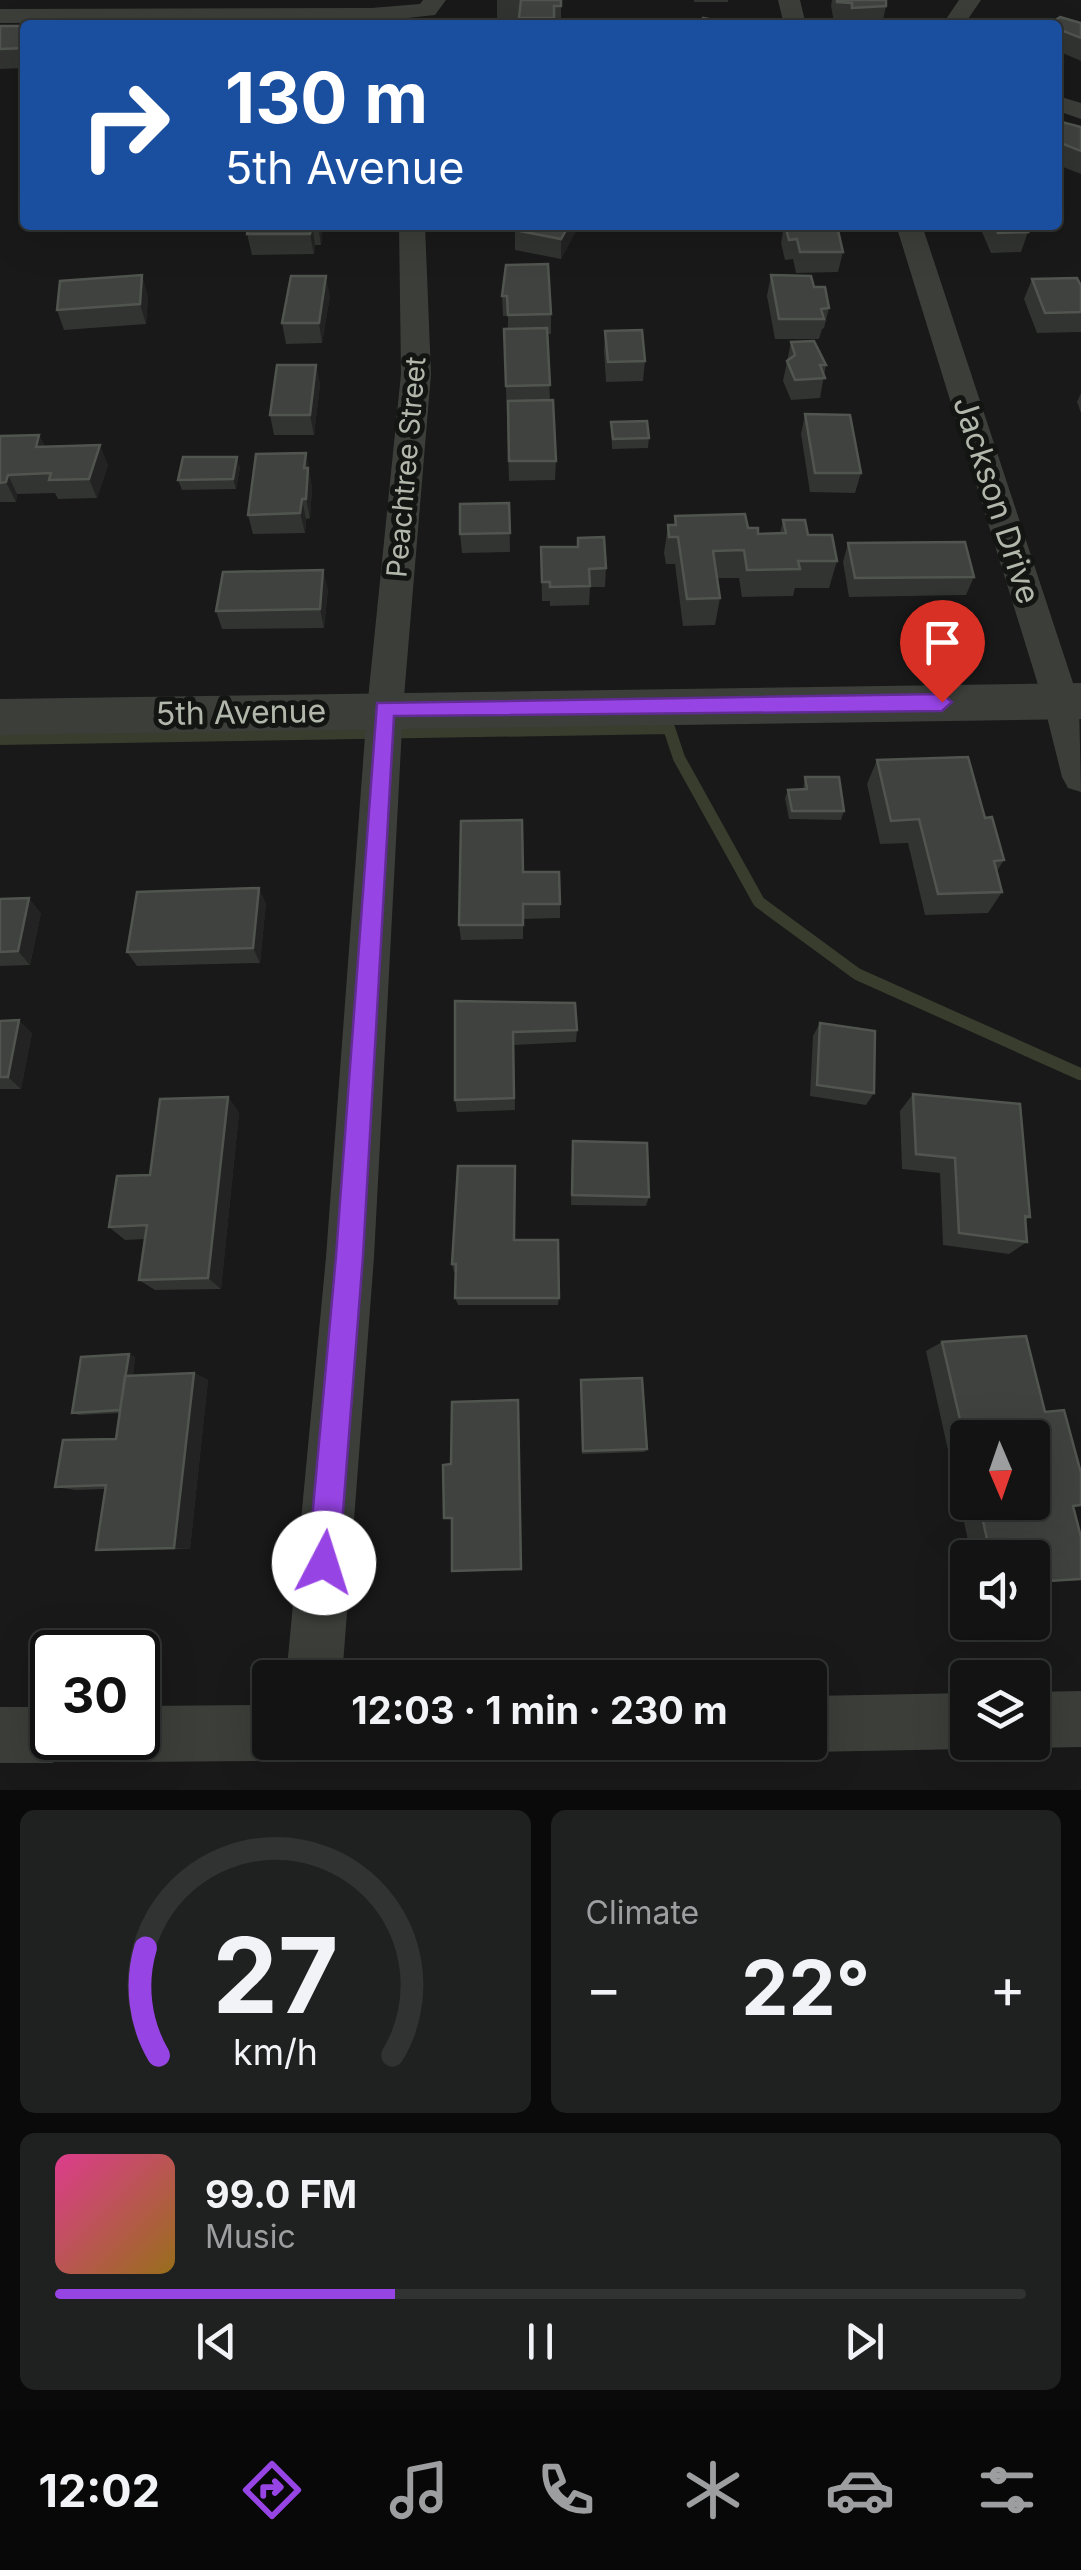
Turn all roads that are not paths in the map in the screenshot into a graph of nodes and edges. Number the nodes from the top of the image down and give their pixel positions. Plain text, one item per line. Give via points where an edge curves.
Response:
1 (435, 0) edge
2 (0, 16) edge
3 (412, 230) edge
4 (911, 230) edge
5 (1071, 701) edge
6 (384, 708) junction
7 (0, 718) edge
8 (1081, 777) edge
9 (316, 1660) edge
10 (1081, 1719) edge
11 (1050, 1720) edge
12 (950, 1721) edge
13 (827, 1724) edge
14 (252, 1733) edge
15 (160, 1734) edge
16 (0, 1735) edge
17 (30, 1735) edge

1 - 2 street via 427,10 371,15
3 - 6 street, Peachtree Street via 416,374
4 - 5 street, Jackson Drive
5 - 6 street, 5th Avenue
5 - 8 street, Jackson Drive
6 - 7 street, 5th Avenue
6 - 9 street, Peachtree Street via 350,1256
10 - 11 street
12 - 13 street
14 - 15 street
16 - 17 street

